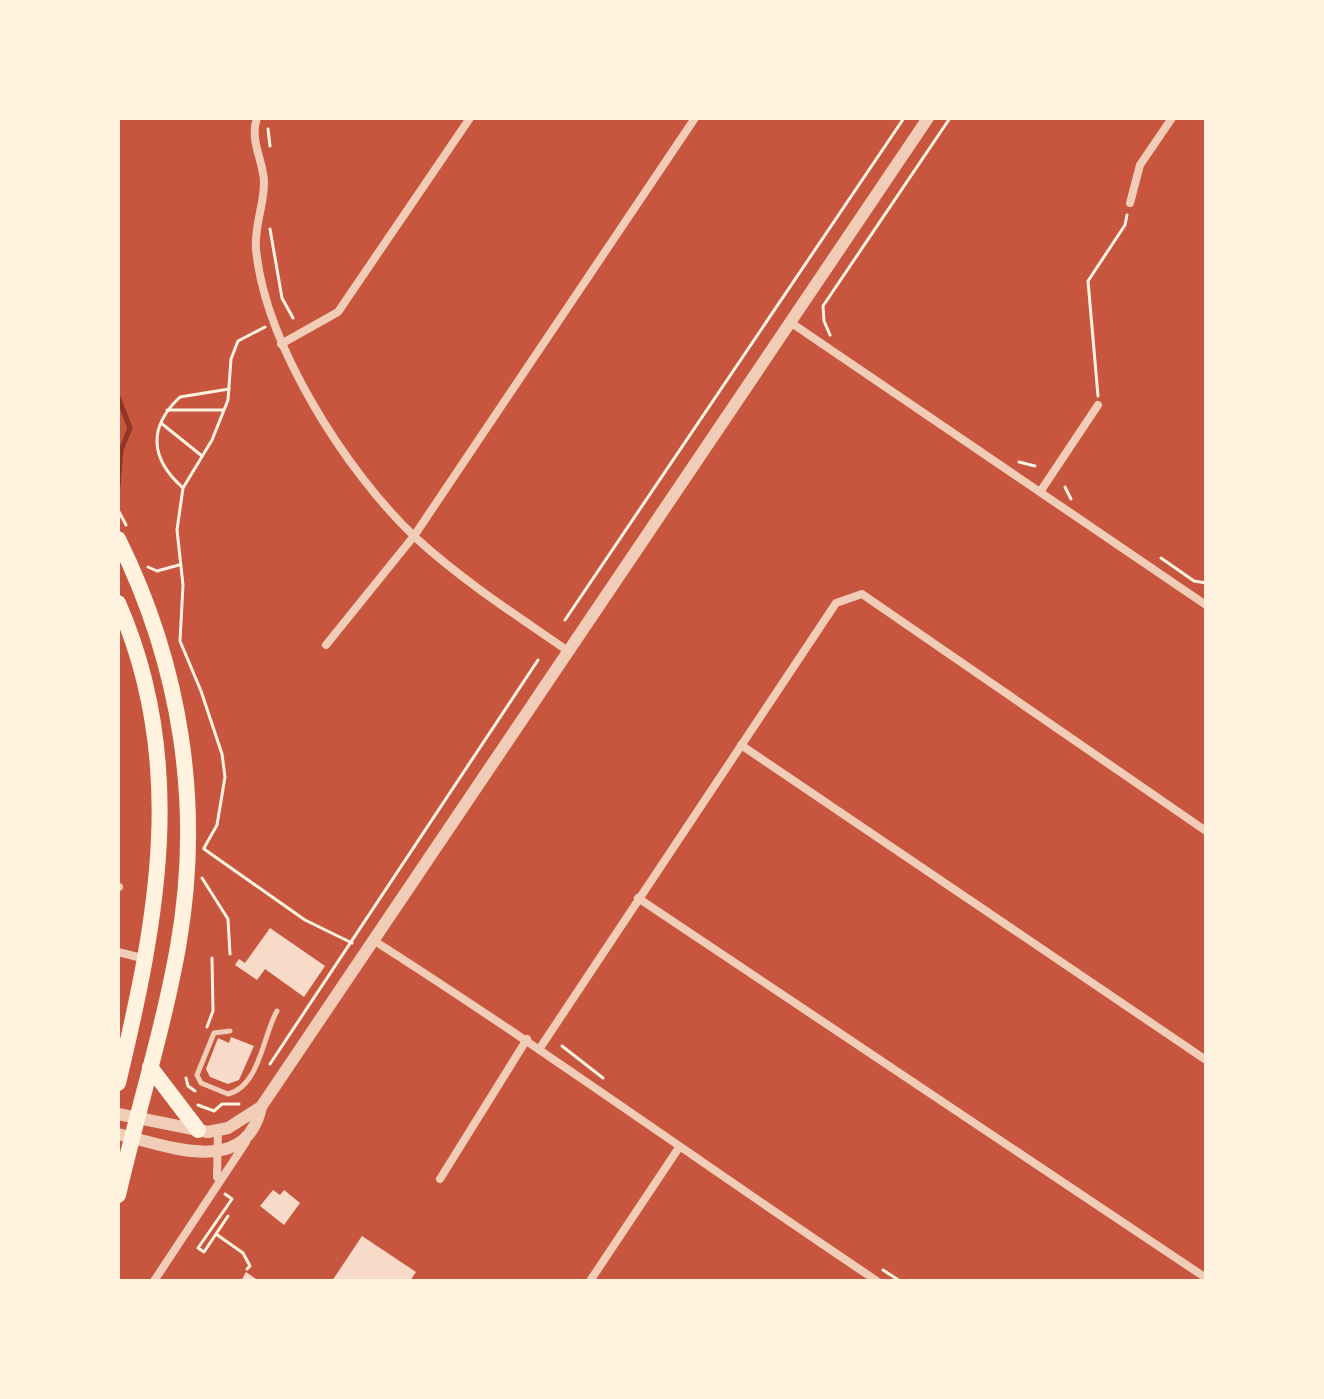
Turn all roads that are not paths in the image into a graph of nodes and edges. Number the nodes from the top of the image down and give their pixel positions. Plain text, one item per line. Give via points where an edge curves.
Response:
1 (257, 118) edge
2 (470, 118) edge
3 (695, 118) edge
4 (928, 118) edge
5 (1172, 118) edge
6 (1130, 203) road end
7 (790, 322) junction
8 (281, 344) junction
9 (1098, 405) road end
10 (1040, 492) junction
11 (124, 536) edge
12 (414, 536) junction
13 (118, 603) edge
14 (1206, 605) edge
15 (326, 645) dead end
16 (568, 651) junction
17 (741, 745) junction
18 (186, 764) junction
19 (159, 768) junction
20 (1206, 831) edge
21 (638, 898) junction
22 (373, 940) junction
23 (118, 952) edge
24 (147, 960) junction
25 (277, 1011) dead end
26 (230, 1031) dead end
27 (527, 1039) junction
28 (540, 1048) junction
29 (1206, 1060) edge
30 (150, 1067) junction
31 (118, 1083) edge
32 (261, 1107) junction
33 (118, 1114) edge
34 (138, 1118) junction
35 (198, 1130) junction
36 (218, 1131) junction
37 (126, 1136) edge
38 (250, 1137) junction
39 (678, 1149) junction
40 (219, 1151) junction
41 (440, 1179) dead end
42 (212, 1189) junction
43 (118, 1195) edge
44 (1206, 1278) edge
45 (154, 1281) edge
46 (590, 1281) edge
47 (877, 1281) edge

1 - 8 street via 254,138 264,184 255,224 256,253
2 - 8 street via 338,312
3 - 12 street
4 - 7 street
5 - 6 street via 1140,165
7 - 10 street
7 - 16 street
8 - 12 street via 347,456
9 - 10 street
10 - 14 street
11 - 18 main road via 169,670
12 - 15 street
12 - 16 street via 484,594
13 - 19 main road via 145,687
16 - 22 street
17 - 20 street via 836,603 862,594
17 - 21 street
17 - 29 street
18 - 19 main road
18 - 30 main road via 185,900
19 - 24 main road via 161,828
21 - 28 street
21 - 44 street
22 - 27 street
22 - 32 street
23 - 24 street
24 - 31 main road
25 - 26 lane via 261,1056 242,1086 228,1094 201,1083 197,1075 214,1033
27 - 28 street
27 - 41 street
28 - 39 street
30 - 34 main road
30 - 35 main road
32 - 36 street
32 - 38 street
33 - 34 street
34 - 35 street
34 - 37 main road
35 - 36 street
36 - 40 street
37 - 40 street
37 - 43 main road
38 - 40 street
38 - 42 street
39 - 46 street
39 - 47 street
40 - 42 street
42 - 45 street

